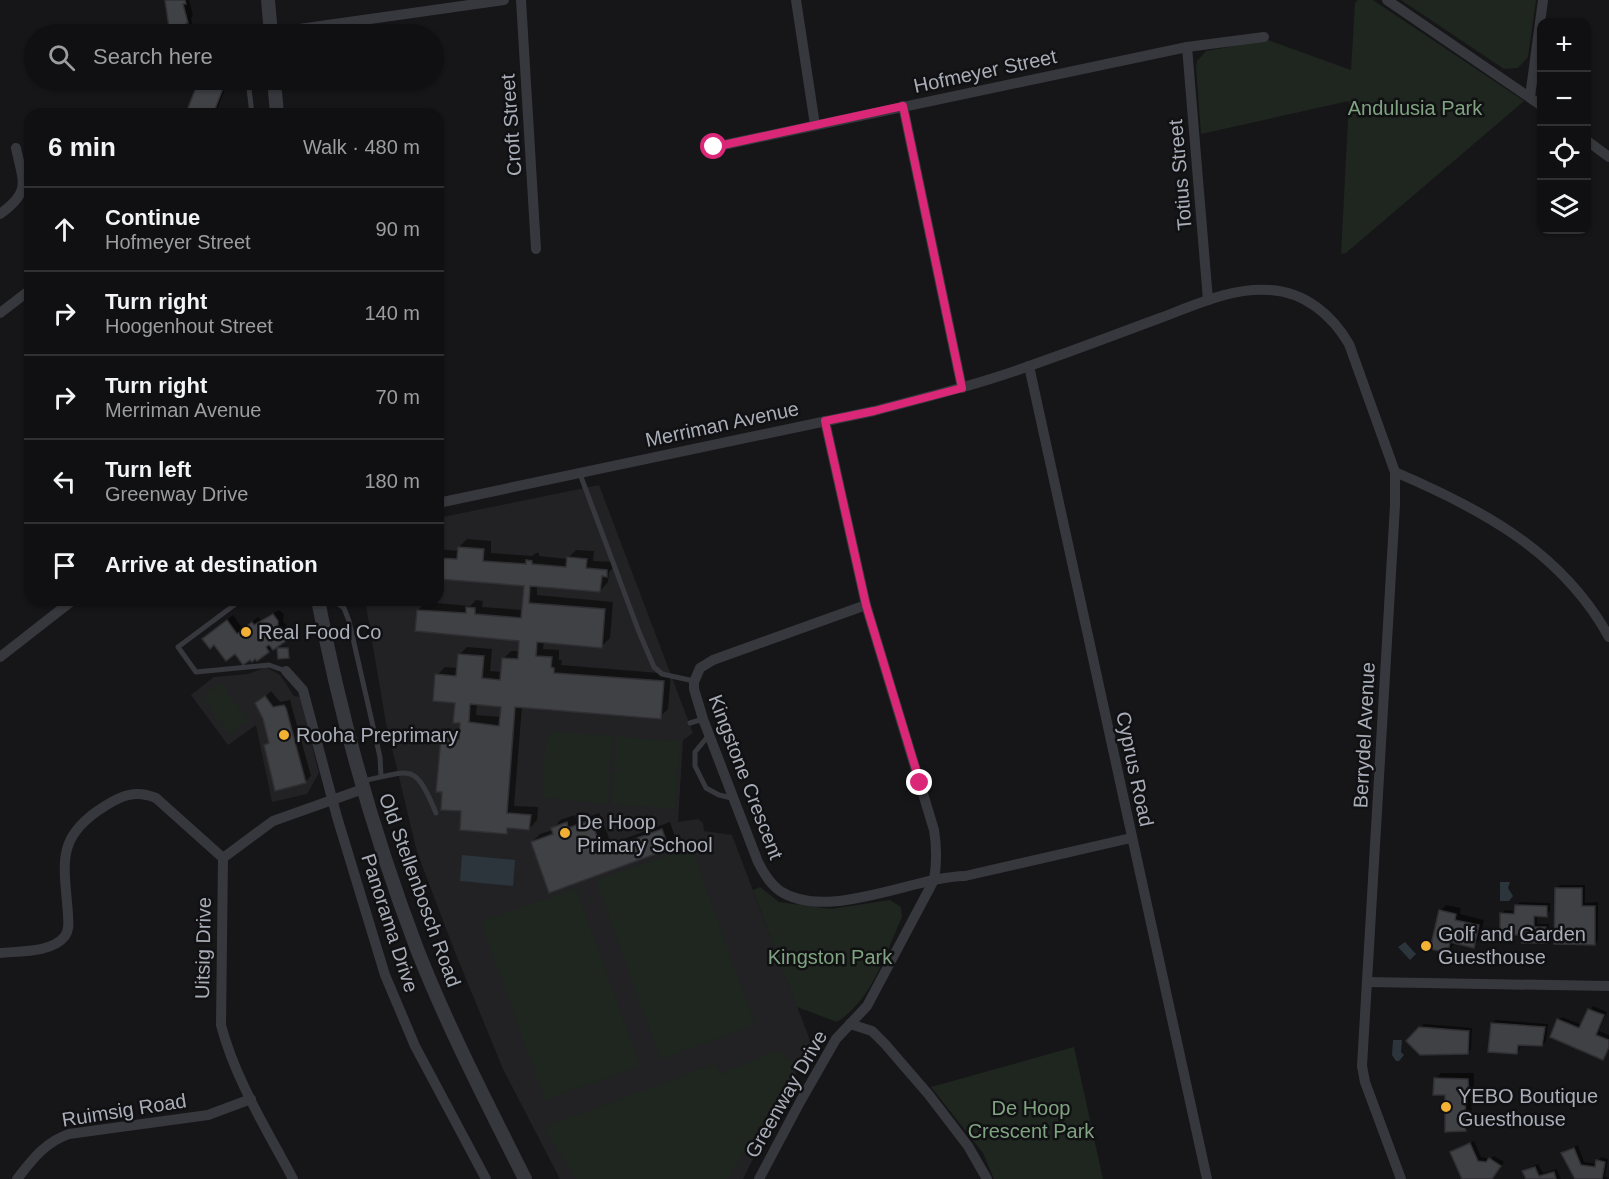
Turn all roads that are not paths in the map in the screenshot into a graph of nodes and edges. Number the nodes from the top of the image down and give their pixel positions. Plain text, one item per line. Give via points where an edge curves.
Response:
1 (268, 0) edge
2 (504, 0) edge
3 (521, 0) edge
4 (796, 0) edge
5 (1387, 0) edge
6 (1543, 0) edge
7 (434, 5) edge
8 (270, 24) edge
9 (327, 24) edge
10 (1264, 37) dead end
11 (1187, 47) junction
12 (249, 90) edge
13 (275, 90) edge
14 (1530, 97) junction
15 (1537, 102) edge
16 (903, 106) junction
17 (251, 108) edge
18 (276, 108) edge
19 (815, 125) junction
20 (1591, 143) edge
21 (714, 147) dead end
22 (16, 148) dead end
23 (1609, 157) edge
24 (0, 214) edge
25 (536, 249) dead end
26 (24, 295) edge
27 (1208, 300) junction
28 (1317, 307) joint
29 (0, 313) edge
30 (1029, 366) junction
31 (962, 388) junction
32 (825, 421) junction
33 (1395, 472) junction
34 (580, 474) junction
35 (444, 502) edge
36 (866, 605) junction
37 (65, 606) edge
38 (233, 606) edge
39 (319, 606) edge
40 (341, 606) edge
41 (1609, 637) edge
42 (0, 657) edge
43 (286, 671) joint
44 (694, 682) junction
45 (703, 719) junction
46 (690, 723) dead end
47 (709, 735) junction
48 (381, 776) junction
49 (362, 786) junction
50 (734, 799) junction
51 (332, 800) junction
52 (436, 813) dead end
53 (1131, 838) junction
54 (223, 858) junction
55 (934, 880) junction
56 (0, 953) edge
57 (1367, 982) junction
58 (1609, 986) edge
59 (850, 1024) junction
60 (251, 1099) junction
61 (764, 1176) edge
62 (17, 1179) edge
63 (292, 1179) edge
64 (486, 1179) edge
65 (525, 1179) edge
66 (987, 1179) edge
67 (1206, 1179) edge
68 (1401, 1179) edge

1 - 8 street
2 - 7 street
3 - 25 street, Croft Street
4 - 19 street
5 - 14 street
6 - 14 street
7 - 9 street
10 - 11 street, Hofmeyer Street
11 - 16 street, Hofmeyer Street
11 - 27 street, Totius Street
12 - 17 lane
13 - 18 street
14 - 15 street
16 - 19 street, Hofmeyer Street
16 - 31 street
19 - 21 street, Hofmeyer Street
20 - 23 street
22 - 24 street via 23,189
26 - 29 street
27 - 28 street, Merriman Avenue via 1239,291 1272,290 1286,292
27 - 30 street, Merriman Avenue
28 - 33 street, Berrydel Avenue via 1349,344
30 - 31 street, Merriman Avenue
30 - 53 street, Cyprus Road
31 - 32 street, Merriman Avenue
32 - 34 street, Merriman Avenue
32 - 36 street, Greenway Drive
33 - 41 street via 1479,512 1528,544 1573,584
33 - 57 street, Berrydel Avenue
34 - 35 street, Merriman Avenue
34 - 44 lane via 654,667 659,673
36 - 44 street, Kingstone Crescent via 713,660 700,669
36 - 55 street, Greenway Drive via 934,830 938,853
37 - 42 street
38 - 43 lane via 178,647 196,672 269,664
39 - 49 street, Old Stellenbosch Road
40 - 48 lane via 349,621
43 - 51 street, Panorama Drive via 303,690
44 - 45 street, Kingstone Crescent
45 - 46 lane
45 - 47 street, Kingstone Crescent
47 - 50 street, Kingstone Crescent
47 - 50 lane via 695,752 695,766 706,788
48 - 49 lane
48 - 52 lane via 399,772 414,776 421,781
49 - 51 street
49 - 65 street, Old Stellenbosch Road via 418,951 466,1063
50 - 55 street, Kingstone Crescent via 764,874 780,891 806,900 847,900
51 - 54 street via 273,821
51 - 64 street, Panorama Drive via 385,975 415,1046
53 - 55 street, Kingstone Crescent
53 - 67 street, Cyprus Road
54 - 56 street via 156,798 137,793 116,798 88,816 67,844 64,863 69,926 64,938 52,946
54 - 60 street, Uitsig Drive via 221,1025
55 - 59 street, Greenway Drive via 867,1006
57 - 58 street
57 - 68 street, Berrydel Avenue via 1363,1075
59 - 61 street, Greenway Drive via 828,1052
59 - 66 street via 872,1031 885,1044 968,1146
60 - 62 street, Ruimsig Road via 208,1115 56,1138
60 - 63 street, Uitsig Drive

